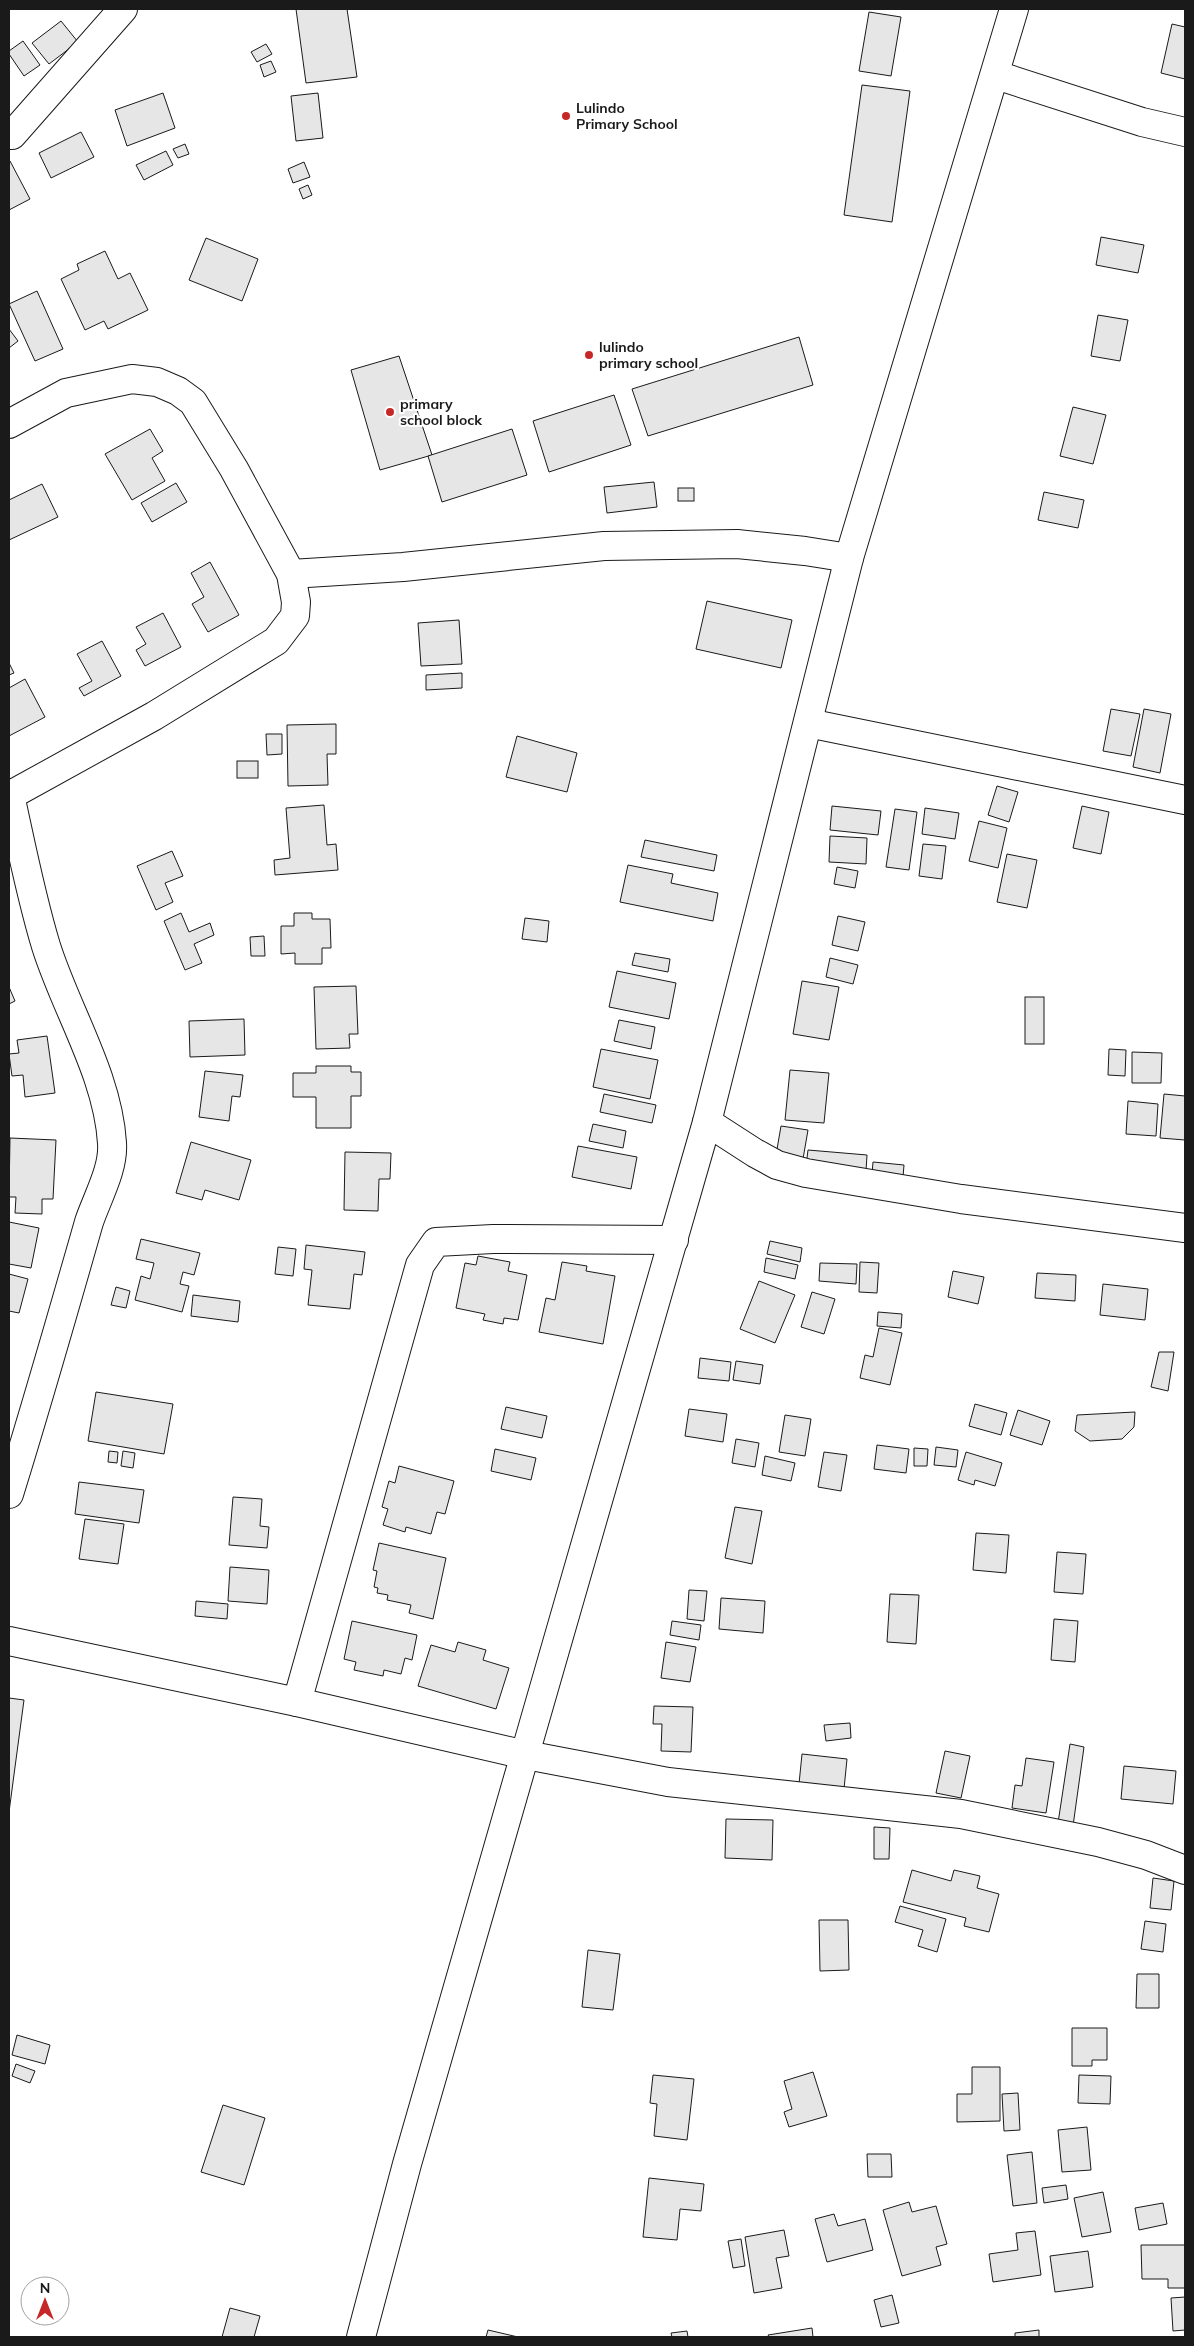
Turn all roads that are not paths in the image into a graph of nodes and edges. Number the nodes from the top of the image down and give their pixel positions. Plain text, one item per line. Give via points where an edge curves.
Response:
1 (123, 9) edge
2 (1014, 9) edge
3 (996, 75) junction
4 (1185, 132) edge
5 (9, 135) edge
6 (9, 424) edge
7 (849, 558) junction
8 (291, 574) junction
9 (808, 723) junction
10 (9, 796) edge
11 (1185, 800) edge
12 (708, 1122) junction
13 (1185, 1228) edge
14 (674, 1240) junction
15 (9, 1494) edge
16 (9, 1641) edge
17 (297, 1702) junction
18 (526, 1755) junction
19 (1185, 1870) edge
20 (361, 2337) edge

1 - 5 street
2 - 3 street
3 - 4 street via 1142,122
3 - 7 street
6 - 8 street via 66,393 132,379 157,382 178,391 193,402
7 - 8 street via 737,544 604,546 403,567
7 - 9 street
8 - 10 street via 295,616 276,641 154,716
9 - 11 street
9 - 12 street
10 - 15 street via 46,947 94,1065 113,1144
12 - 13 street via 777,1165 806,1172 961,1199
12 - 14 street
14 - 17 street via 493,1239 436,1242 420,1265
14 - 18 street
16 - 17 street
17 - 18 street
18 - 19 street via 668,1782 962,1814 1098,1842
18 - 20 street via 406,2164

